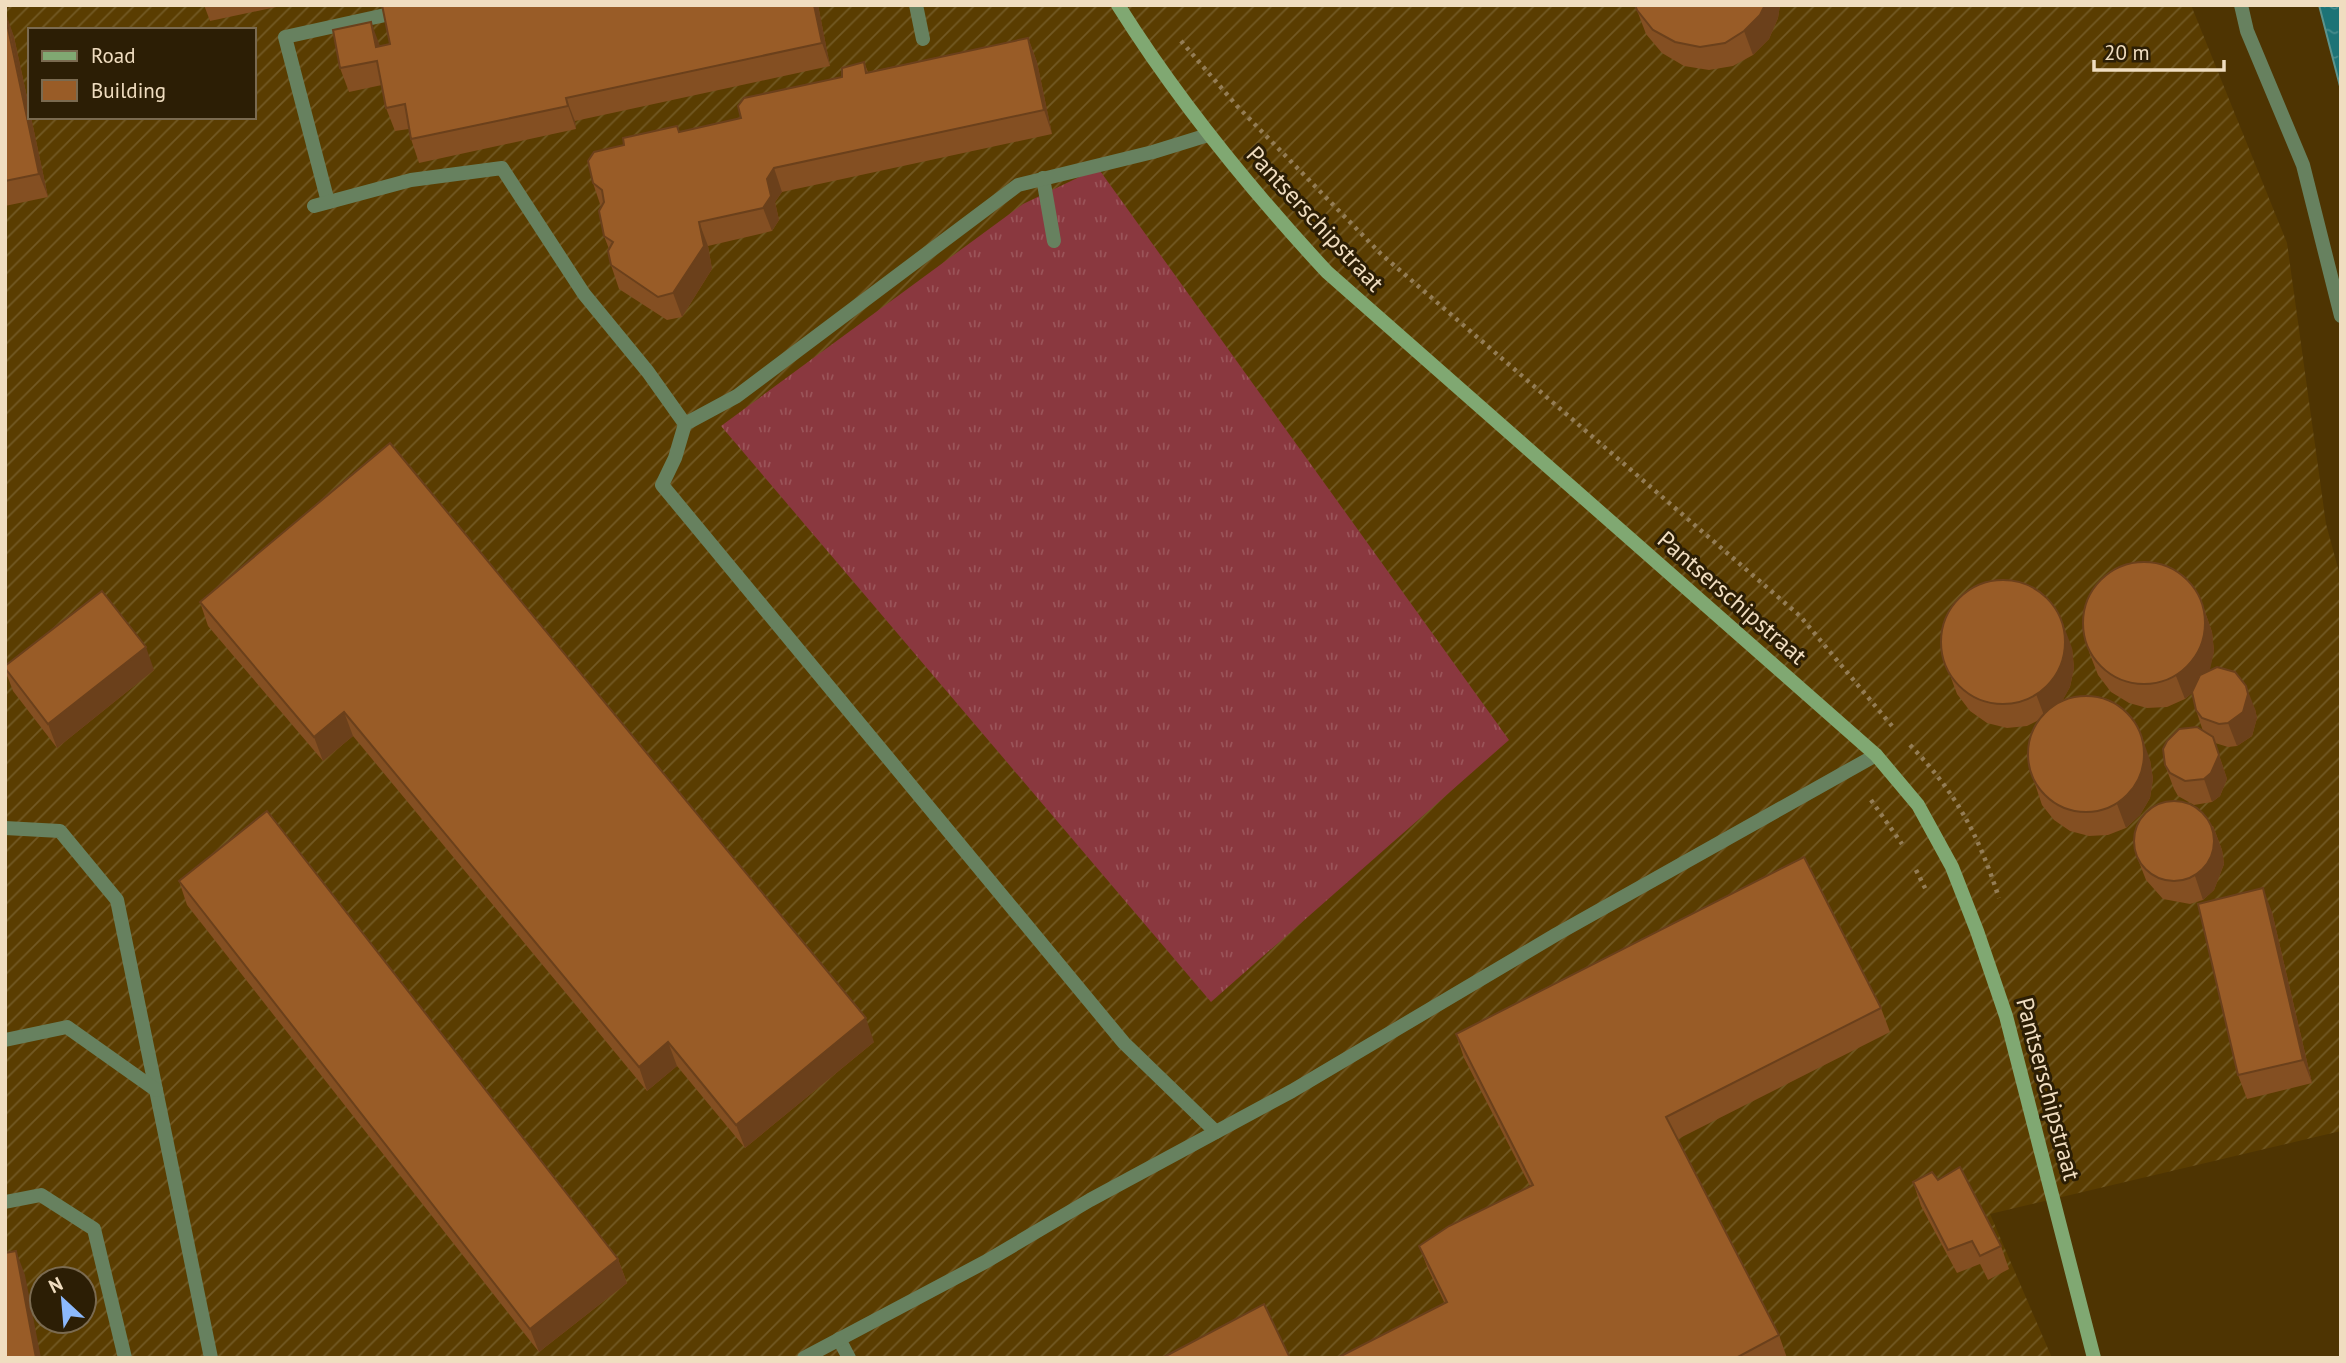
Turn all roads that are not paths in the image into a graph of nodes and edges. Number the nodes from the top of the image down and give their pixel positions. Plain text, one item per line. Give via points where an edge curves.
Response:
1 (432, 5) edge
2 (916, 5) edge
3 (1118, 5) edge
4 (2241, 5) edge
5 (923, 39) dead end
6 (1208, 135) junction
7 (1043, 178) junction
8 (1055, 241) dead end
9 (2341, 316) edge
10 (685, 424) junction
11 (1876, 755) junction
12 (5, 828) edge
13 (5, 1040) edge
14 (156, 1090) junction
15 (1216, 1132) junction
16 (5, 1202) edge
17 (839, 1339) junction
18 (125, 1358) edge
19 (211, 1358) edge
20 (804, 1358) edge
21 (849, 1358) edge
22 (2094, 1358) edge

1 - 10 street via 285,37 321,204 411,180 502,168 584,294
2 - 5 street
3 - 6 main road, Pantserschipstraat
4 - 9 street via 2247,31 2303,165
6 - 7 street
6 - 11 main road, Pantserschipstraat via 1326,272
7 - 8 street
7 - 10 street via 1018,185 737,396
10 - 15 street via 663,485 1124,1043
11 - 15 street
11 - 22 main road, Pantserschipstraat via 1919,805 1952,867 1977,931 2006,1016
12 - 14 street via 60,831 117,900
13 - 14 street via 67,1027
14 - 19 street
15 - 17 street
16 - 18 street via 41,1195 94,1229
17 - 20 street
17 - 21 street

